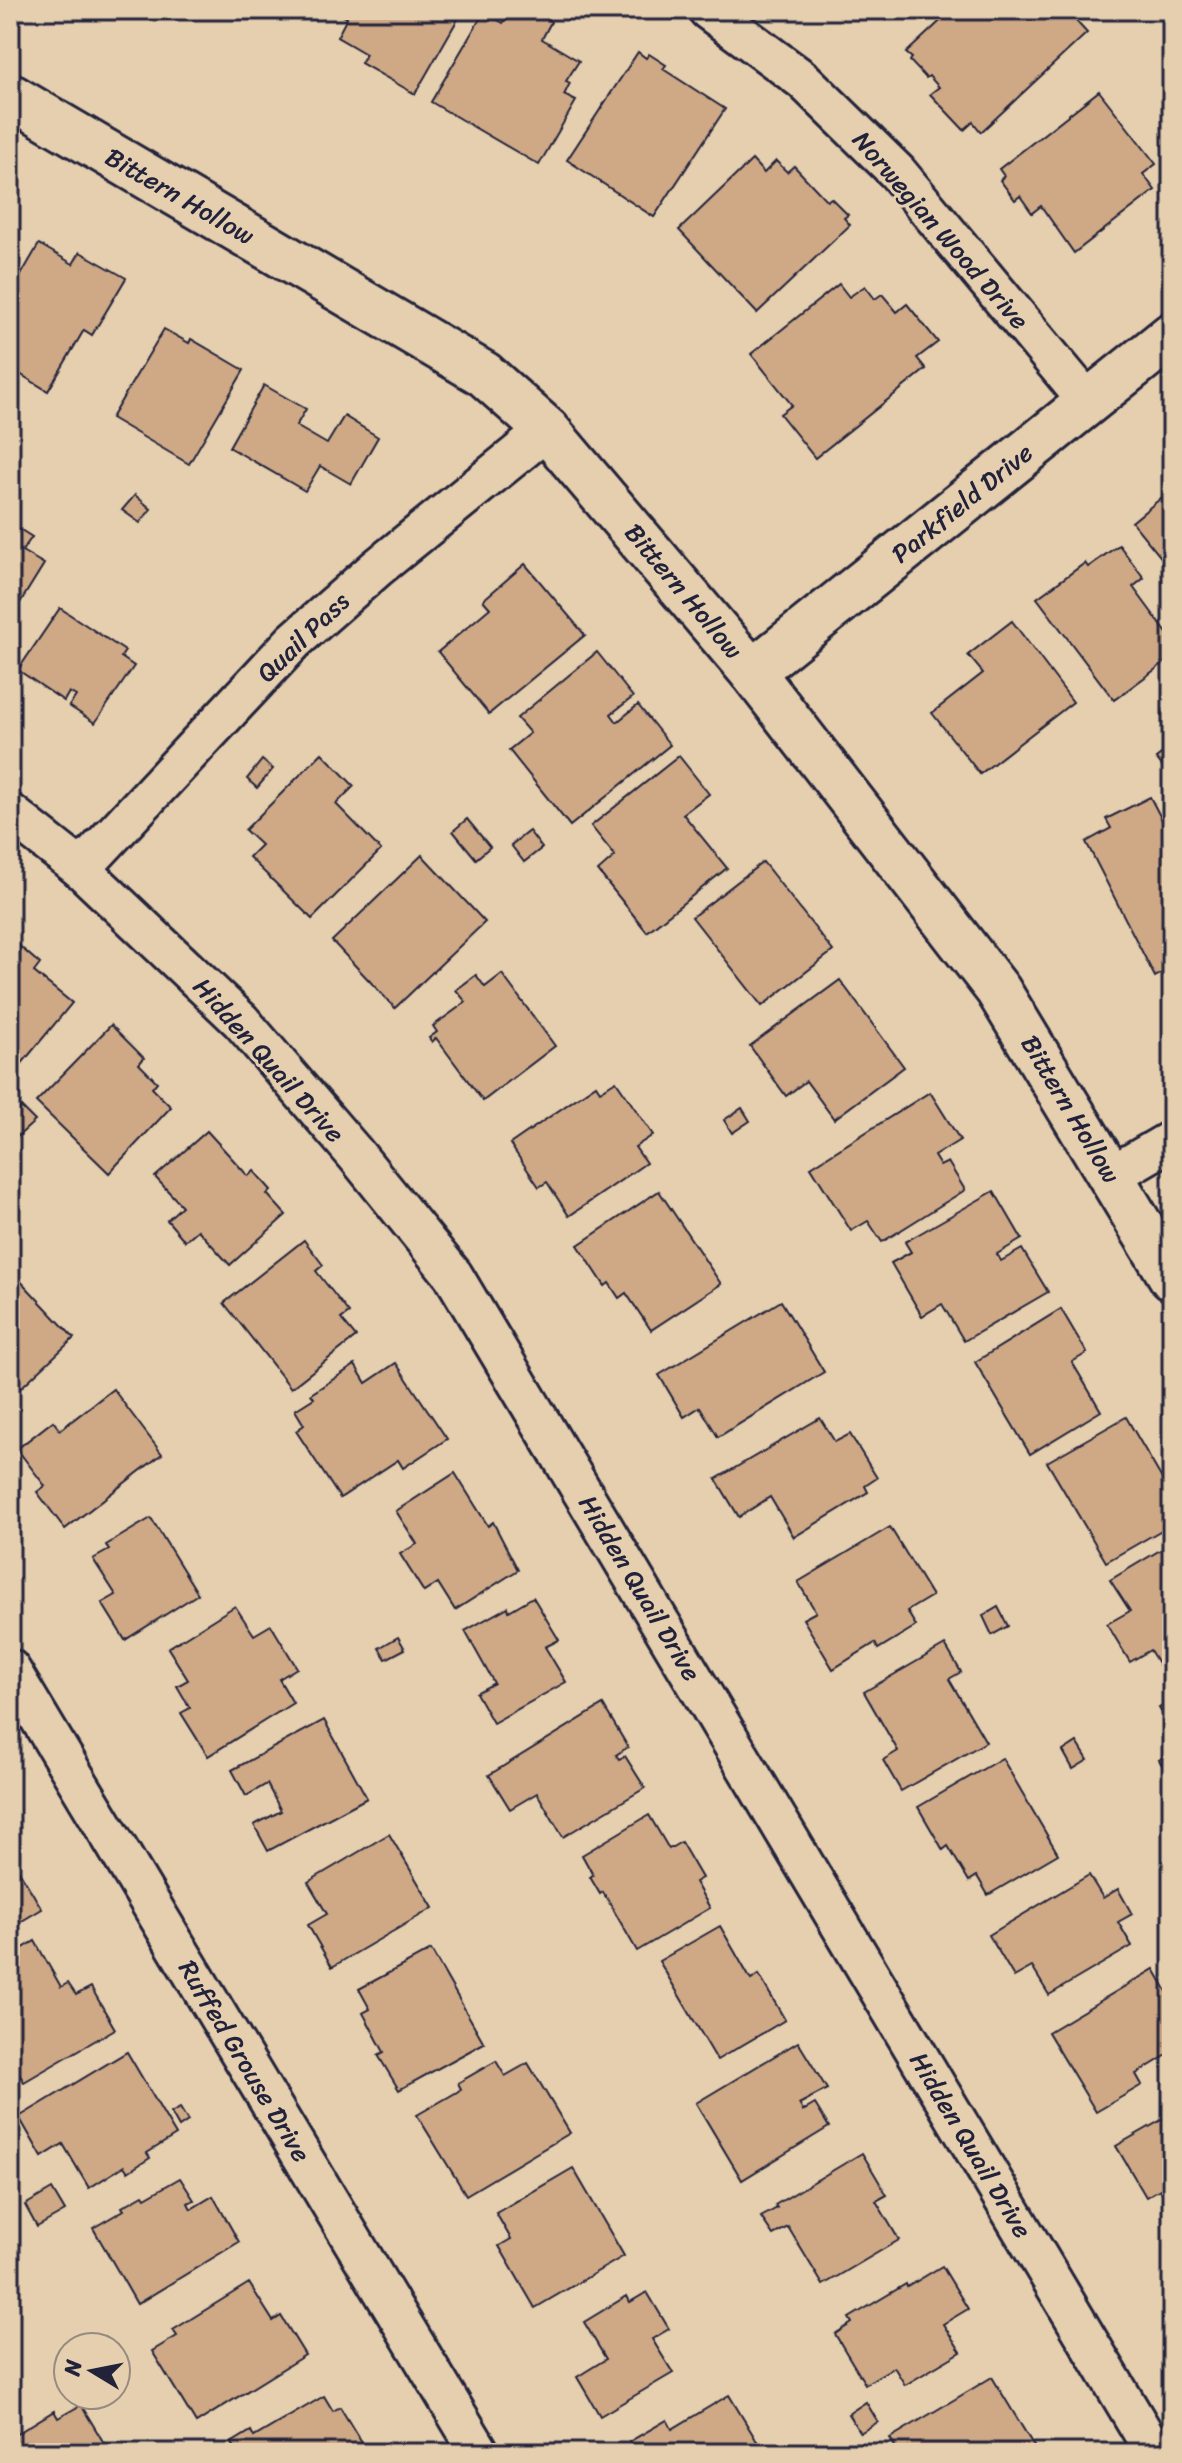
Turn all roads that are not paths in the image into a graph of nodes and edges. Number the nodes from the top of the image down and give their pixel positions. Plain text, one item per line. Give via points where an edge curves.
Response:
1 (708, 10) edge
2 (10, 96) edge
3 (1172, 335) edge
4 (1088, 402) junction
5 (547, 430) junction
6 (752, 672) junction
7 (10, 813) edge
8 (81, 869) junction
9 (1172, 1140) edge
10 (1112, 1175) junction
11 (1172, 1278) edge
12 (10, 1669) edge
13 (480, 2453) edge
14 (1155, 2453) edge

1 - 4 street, Norwegian Wood Drive via 803,80 897,172
2 - 5 street, Bittern Hollow via 484,374
3 - 4 street, Parkfield Drive
4 - 6 street, Parkfield Drive
5 - 6 street, Bittern Hollow
5 - 8 street, Quail Pass via 294,641
6 - 10 street, Bittern Hollow via 998,990
7 - 8 street, Hidden Quail Drive
8 - 14 street, Hidden Quail Drive via 241,1021 453,1275
9 - 10 street
10 - 11 street, Bittern Hollow
12 - 13 street, Ruffed Grouse Drive

